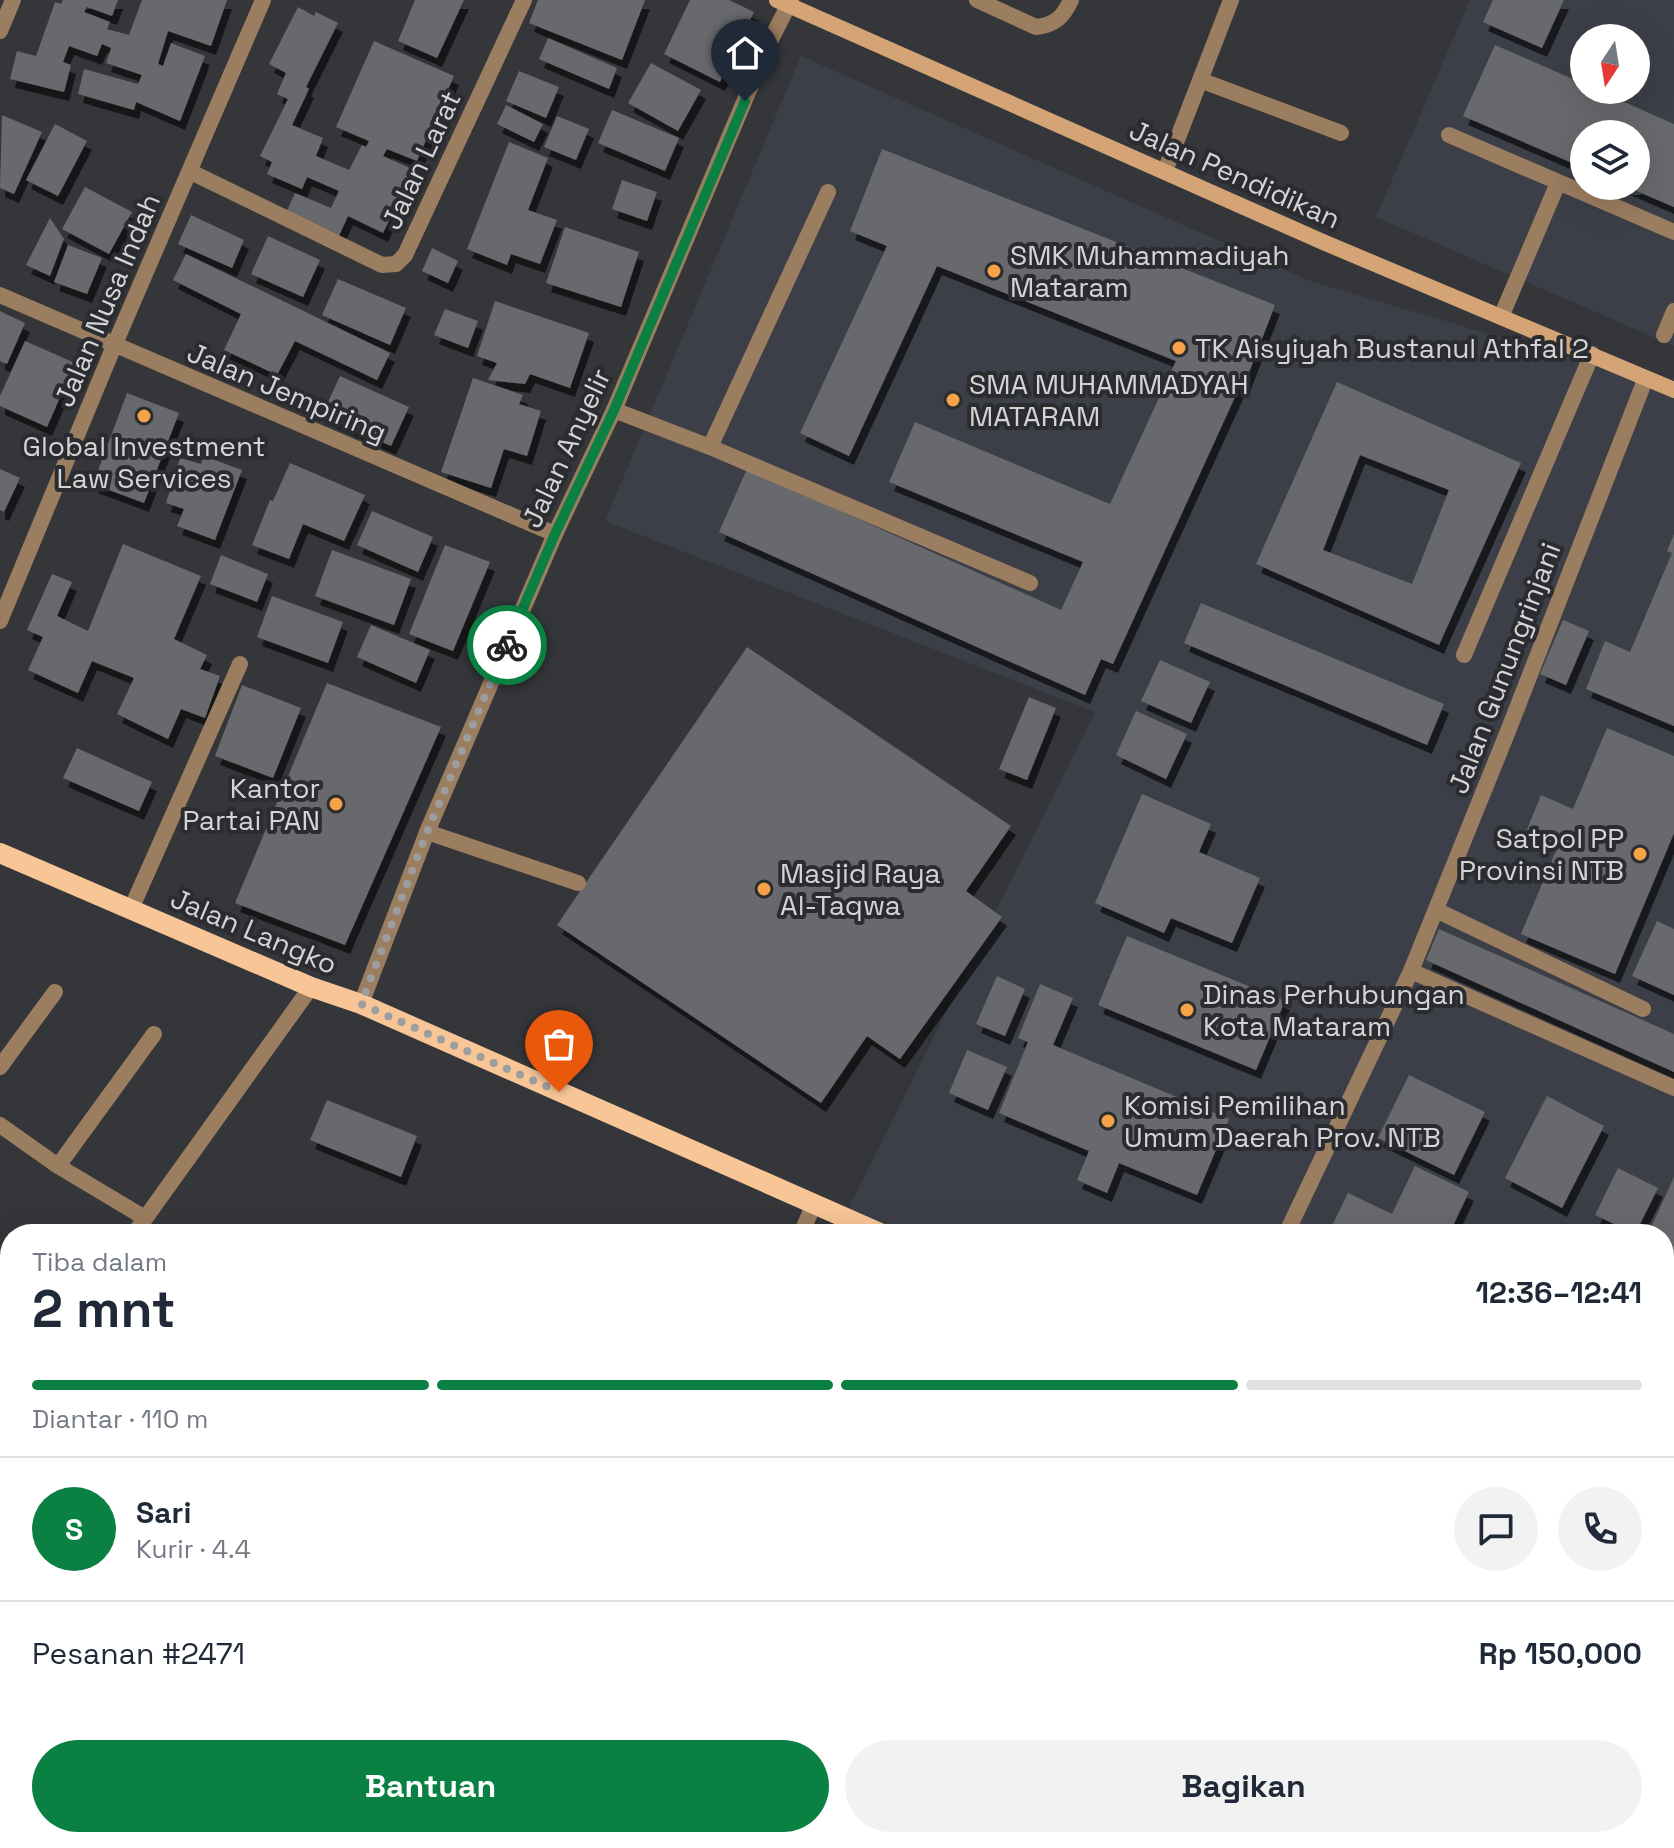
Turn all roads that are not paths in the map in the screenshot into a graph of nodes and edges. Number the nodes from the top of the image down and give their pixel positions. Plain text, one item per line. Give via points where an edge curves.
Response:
1 (13, 0) edge
2 (263, 0) edge
3 (524, 0) edge
4 (977, 0) edge
5 (1071, 0) edge
6 (1231, 0) edge
7 (786, 2) edge
8 (0, 31) edge
9 (1200, 80) junction
10 (1341, 133) dead end
11 (1449, 135) dead end
12 (1165, 171) junction
13 (191, 172) junction
14 (1558, 183) junction
15 (828, 192) dead end
16 (1674, 232) edge
17 (0, 295) edge
18 (1674, 311) edge
19 (1501, 317) junction
20 (1664, 335) dead end
21 (114, 346) junction
22 (1592, 354) junction
23 (1645, 380) junction
24 (1674, 390) edge
25 (614, 410) junction
26 (710, 447) junction
27 (555, 534) junction
28 (1030, 583) dead end
29 (0, 621) edge
30 (1464, 655) dead end
31 (240, 664) dead end
32 (427, 832) junction
33 (0, 853) edge
34 (578, 883) dead end
35 (131, 909) junction
36 (1436, 910) junction
37 (1411, 971) junction
38 (311, 987) junction
39 (55, 992) dead end
40 (361, 1004) junction
41 (1643, 1009) dead end
42 (154, 1034) dead end
43 (0, 1067) edge
44 (1674, 1088) edge
45 (0, 1125) edge
46 (58, 1166) junction
47 (814, 1204) junction
48 (145, 1218) junction
49 (141, 1224) edge
50 (805, 1224) edge
51 (859, 1224) edge
52 (1291, 1224) edge

1 - 8 street
2 - 13 street, Jalan Nusa Indah
3 - 13 street, Jalan Larat via 405,255 396,264 382,265
4 - 5 street via 1036,27 1057,21
6 - 9 street
7 - 12 main road, Jalan Pendidikan
7 - 25 street, Jalan Anyelir
9 - 10 street
9 - 12 street
11 - 14 street
12 - 19 main road, Jalan Pendidikan
13 - 21 street, Jalan Nusa Indah
14 - 16 street
14 - 19 street
15 - 26 street
17 - 21 street, Jalan Jempiring
18 - 20 street
19 - 22 main road, Jalan Pendidikan
21 - 27 street, Jalan Jempiring
21 - 29 street, Jalan Nusa Indah
22 - 23 main road, Jalan Pendidikan
22 - 30 street
23 - 24 main road, Jalan Pendidikan
23 - 36 street, Jalan Gunungrinjani
25 - 26 street
25 - 27 street, Jalan Anyelir
26 - 28 street
27 - 32 street, Jalan Anyelir
31 - 35 street
32 - 34 street
32 - 40 street, Jalan Anyelir
33 - 35 main road, Jalan Langko
35 - 38 main road, Jalan Langko
36 - 37 street, Jalan Gunungrinjani
36 - 41 street
37 - 44 street
37 - 52 street, Jalan Gunungrinjani
38 - 40 main road, Jalan Langko
38 - 48 street
39 - 43 street
40 - 47 main road, Jalan Langko
42 - 46 street
45 - 46 street
46 - 48 street
47 - 50 street
47 - 51 main road, Jalan Langko
48 - 49 street

